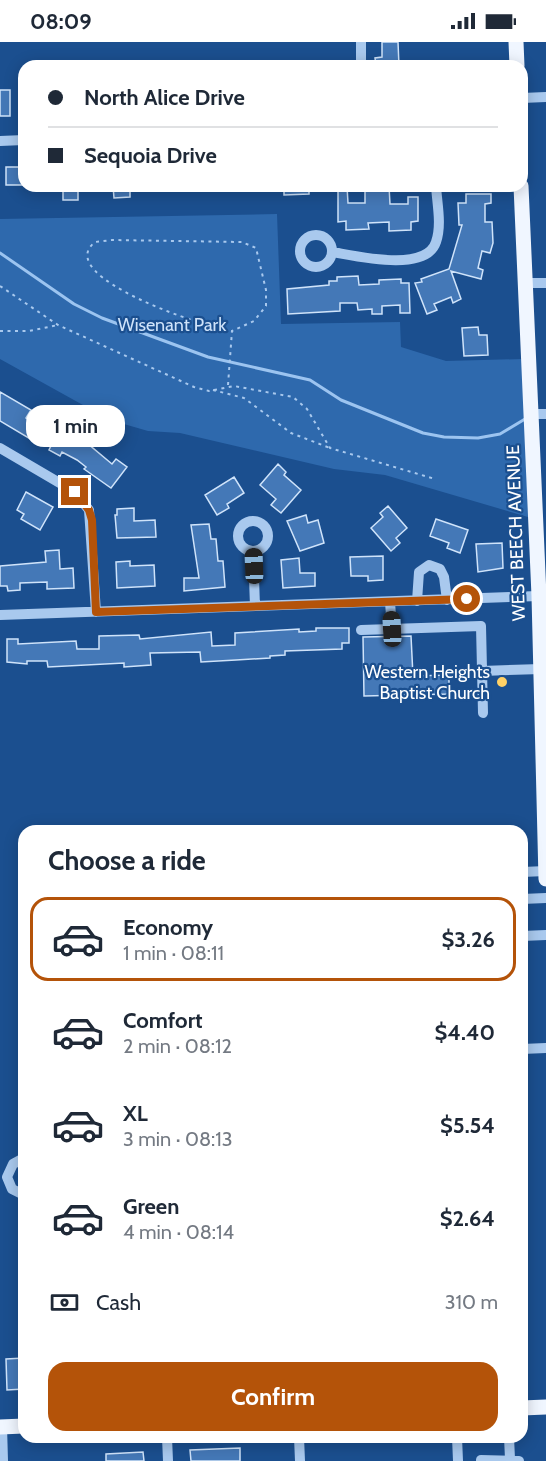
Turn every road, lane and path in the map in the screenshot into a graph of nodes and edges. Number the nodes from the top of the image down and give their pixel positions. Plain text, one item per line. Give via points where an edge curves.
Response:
1 (361, 42) edge
2 (516, 42) edge
3 (361, 60) edge
4 (517, 60) edge
5 (546, 97) edge
6 (528, 98) edge
7 (18, 140) edge
8 (0, 141) edge
9 (436, 192) edge
10 (521, 192) edge
11 (332, 252) dead end
12 (546, 283) edge
13 (525, 284) junction
14 (0, 286) edge
15 (58, 325) junction
16 (0, 331) edge
17 (232, 331) junction
18 (228, 385) junction
19 (211, 390) junction
20 (530, 414) junction
21 (546, 414) edge
22 (0, 448) edge
23 (330, 448) junction
24 (435, 479) dead end
25 (253, 551) dead end
26 (539, 596) junction
27 (447, 600) junction
28 (417, 601) junction
29 (390, 602) junction
30 (255, 606) junction
31 (96, 612) junction
32 (0, 615) edge
33 (392, 629) junction
34 (362, 630) dead end
35 (541, 669) junction
36 (482, 671) junction
37 (483, 713) dead end
38 (546, 871) edge
39 (528, 872) edge
40 (546, 879) edge
41 (546, 898) edge
42 (528, 899) edge
43 (546, 935) edge
44 (528, 936) edge
45 (546, 1048) edge
46 (528, 1049) edge
47 (18, 1161) edge
48 (18, 1192) edge
49 (546, 1407) edge
50 (528, 1408) edge
51 (1, 1426) edge
52 (18, 1426) edge
53 (167, 1443) edge
54 (299, 1443) edge
55 (457, 1443) edge
56 (510, 1443) edge
57 (481, 1460) edge
58 (514, 1460) edge
59 (3, 1461) edge
60 (168, 1461) edge
61 (300, 1461) edge
62 (458, 1461) edge

1 - 3 street
2 - 4 main road
5 - 6 street
7 - 8 street
9 - 11 street via 436,244 426,255 417,259 382,259
10 - 13 main road, WEST BEECH AVENUE
12 - 13 street
13 - 20 main road, WEST BEECH AVENUE
14 - 15 path
15 - 16 path
15 - 19 path via 194,387
17 - 17 path via 254,321 266,306 258,251 251,245 112,240 95,242 89,249 88,259 94,269 126,294 187,320
17 - 18 path
18 - 19 path
18 - 23 path via 293,397 301,402
19 - 23 path via 244,398 291,432
20 - 21 street
20 - 26 main road, WEST BEECH AVENUE
22 - 31 street via 84,501 89,510
23 - 24 path
25 - 30 street
26 - 27 street
26 - 35 main road, WEST BEECH AVENUE
27 - 28 street
27 - 28 street via 440,569 429,566 419,572
28 - 29 street
29 - 30 street
29 - 33 street
30 - 31 street
31 - 32 street
33 - 34 street
33 - 36 street via 481,626
35 - 36 street
35 - 38 main road, WEST BEECH AVENUE
36 - 37 street
38 - 39 street
38 - 40 main road, WEST BEECH AVENUE
41 - 42 street
43 - 44 street
45 - 46 street
47 - 48 street via 7,1177 12,1189
49 - 50 main road
51 - 52 main road
51 - 59 street
53 - 60 street
54 - 61 street
55 - 62 street
56 - 58 street
57 - 58 street

